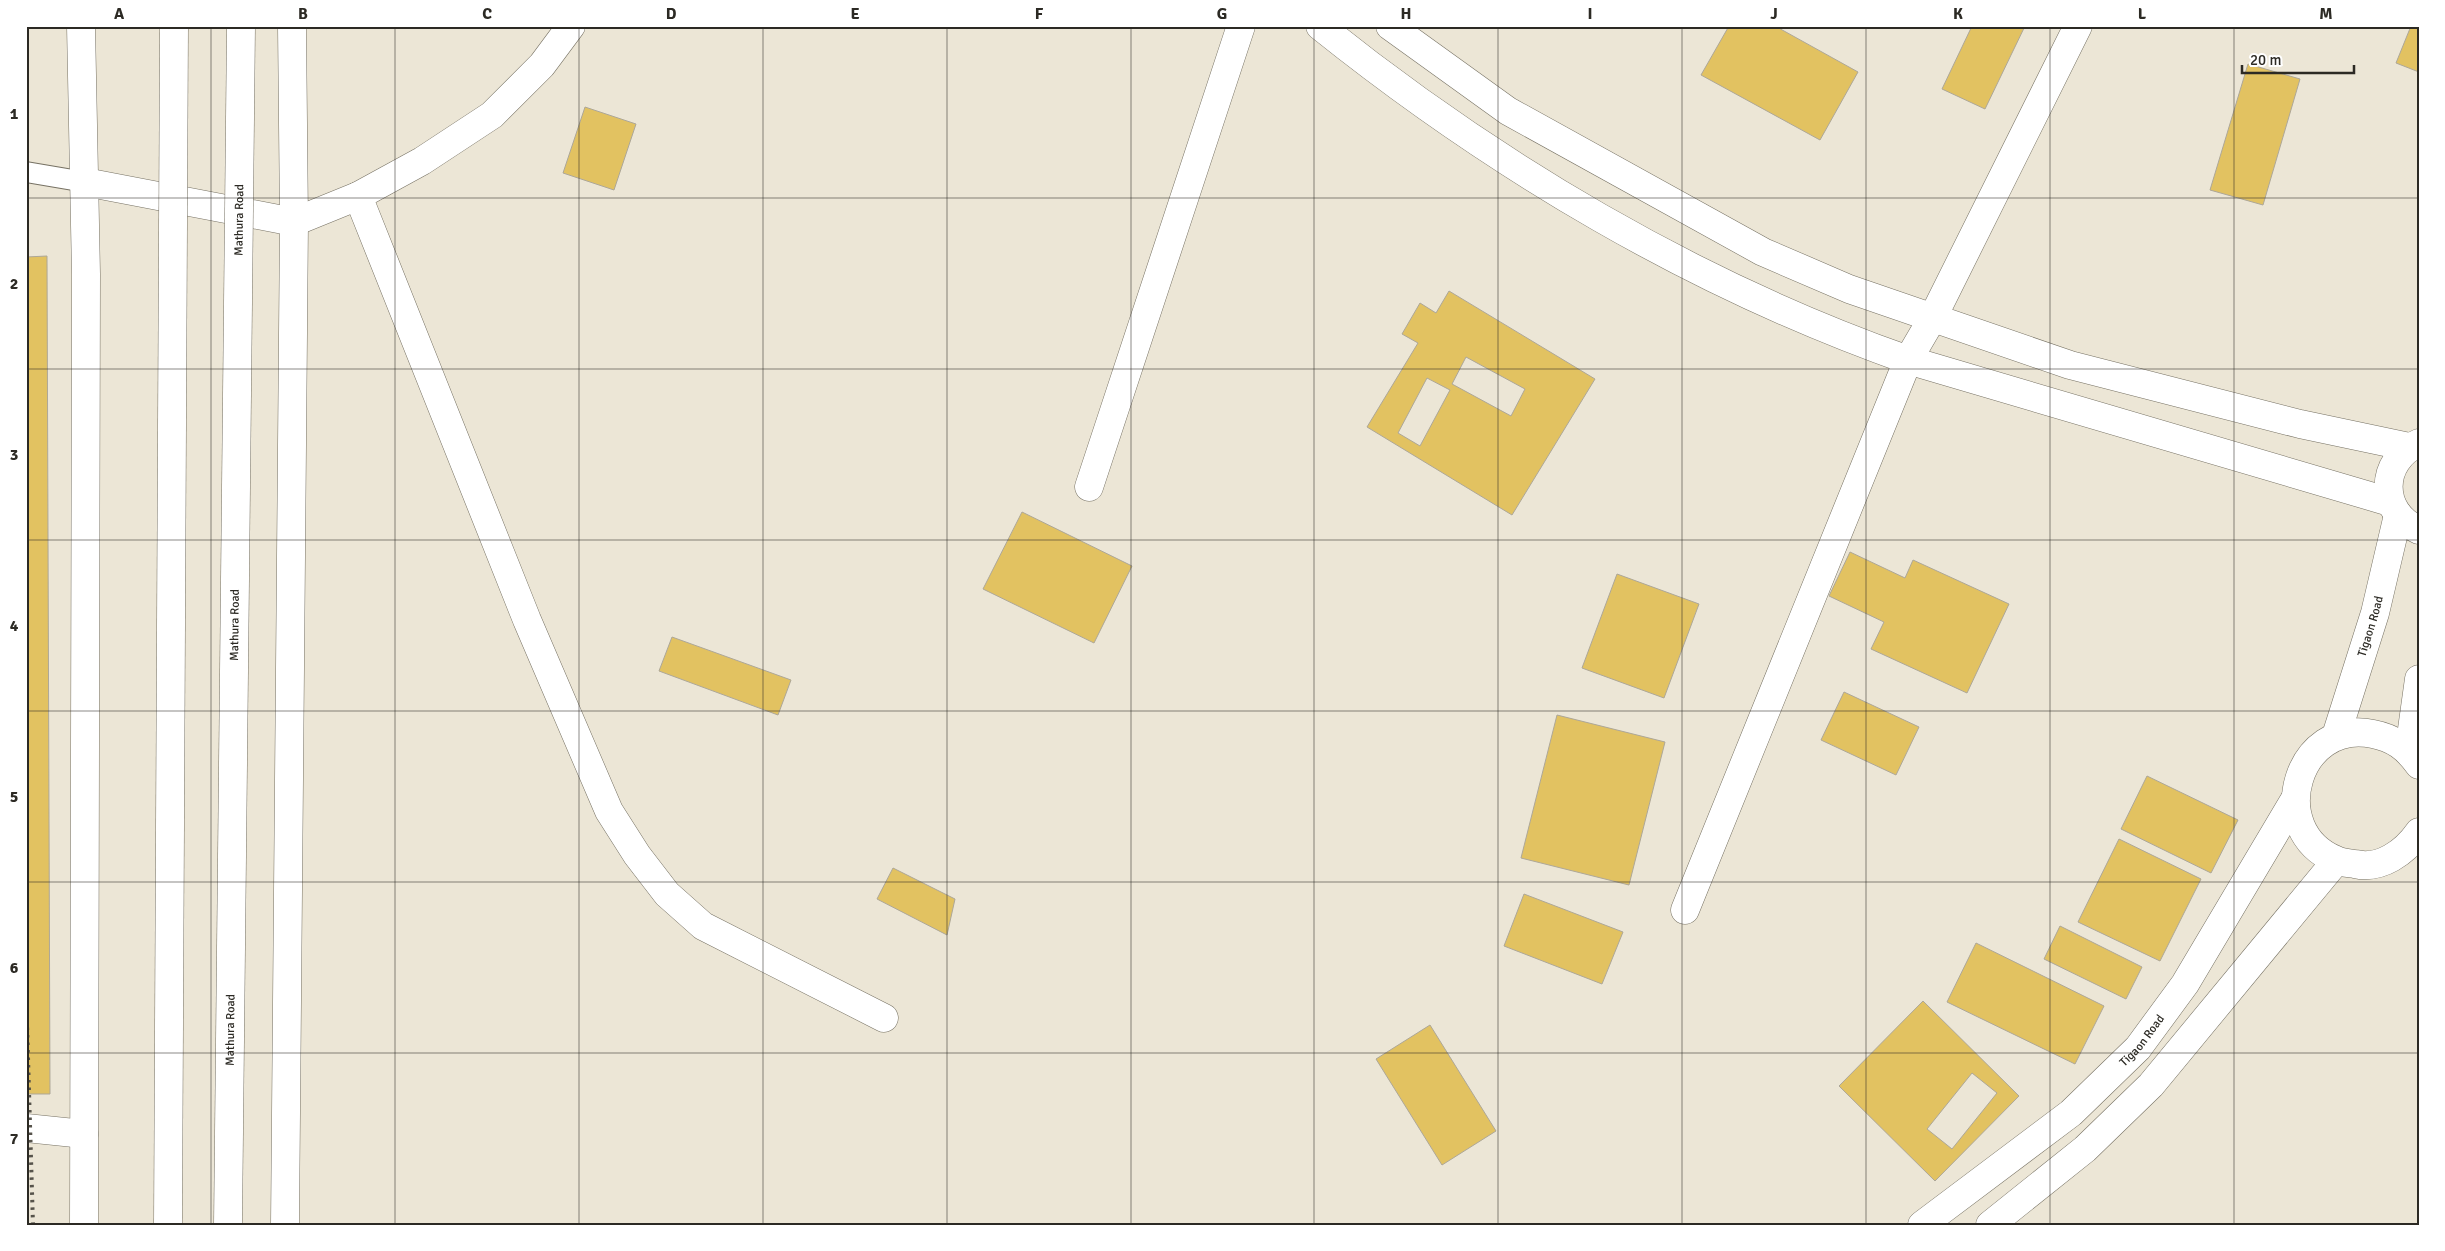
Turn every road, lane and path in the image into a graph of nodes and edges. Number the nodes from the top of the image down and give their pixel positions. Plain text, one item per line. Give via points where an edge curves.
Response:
1 (81, 26) edge
2 (174, 26) edge
3 (241, 26) edge
4 (292, 26) edge
5 (571, 26) edge
6 (1242, 26) edge
7 (1320, 26) edge
8 (1390, 26) edge
9 (2078, 26) edge
10 (26, 172) edge
11 (86, 182) junction
12 (358, 196) junction
13 (294, 222) junction
14 (1932, 318) junction
15 (1908, 360) junction
16 (2414, 445) edge
17 (1089, 487) dead end
18 (2402, 516) edge
19 (2419, 679) edge
20 (2336, 736) junction
21 (2414, 758) edge
22 (2295, 798) junction
23 (2416, 842) edge
24 (2336, 860) junction
25 (1685, 910) dead end
26 (884, 1018) dead end
27 (26, 1128) edge
28 (84, 1134) junction
29 (84, 1225) edge
30 (168, 1225) edge
31 (228, 1225) edge
32 (285, 1225) edge
33 (1922, 1225) edge
34 (1990, 1225) edge

1 - 11 main road
2 - 30 main road, bridge
3 - 31 main road, Mathura Road, bridge
4 - 13 main road
5 - 12 main road via 542,65 492,116
6 - 17 main road
7 - 15 main road via 1386,79 1492,153 1681,263 1838,335
8 - 14 main road via 1508,111 1666,201 1763,252 1849,289
9 - 14 main road
10 - 11 lane
11 - 13 main road
11 - 28 main road
12 - 13 main road
12 - 26 main road via 527,620 609,811 637,855 667,894 703,926
13 - 32 main road
14 - 15 main road
14 - 16 main road via 2070,365 2300,424
15 - 18 main road
15 - 25 main road
16 - 18 main road, Tigaon Road via 2397,459 2390,472 2388,487
18 - 20 main road, Tigaon Road
19 - 21 main road
20 - 21 main road via 2362,731 2387,736
20 - 22 main road via 2314,751 2304,766
22 - 24 main road via 2299,824 2314,846
22 - 33 main road, Tigaon Road via 2184,984 2138,1048 2071,1113
23 - 24 main road via 2388,860 2362,866
24 - 34 main road via 2151,1085 2085,1149
27 - 28 main road
28 - 29 main road

